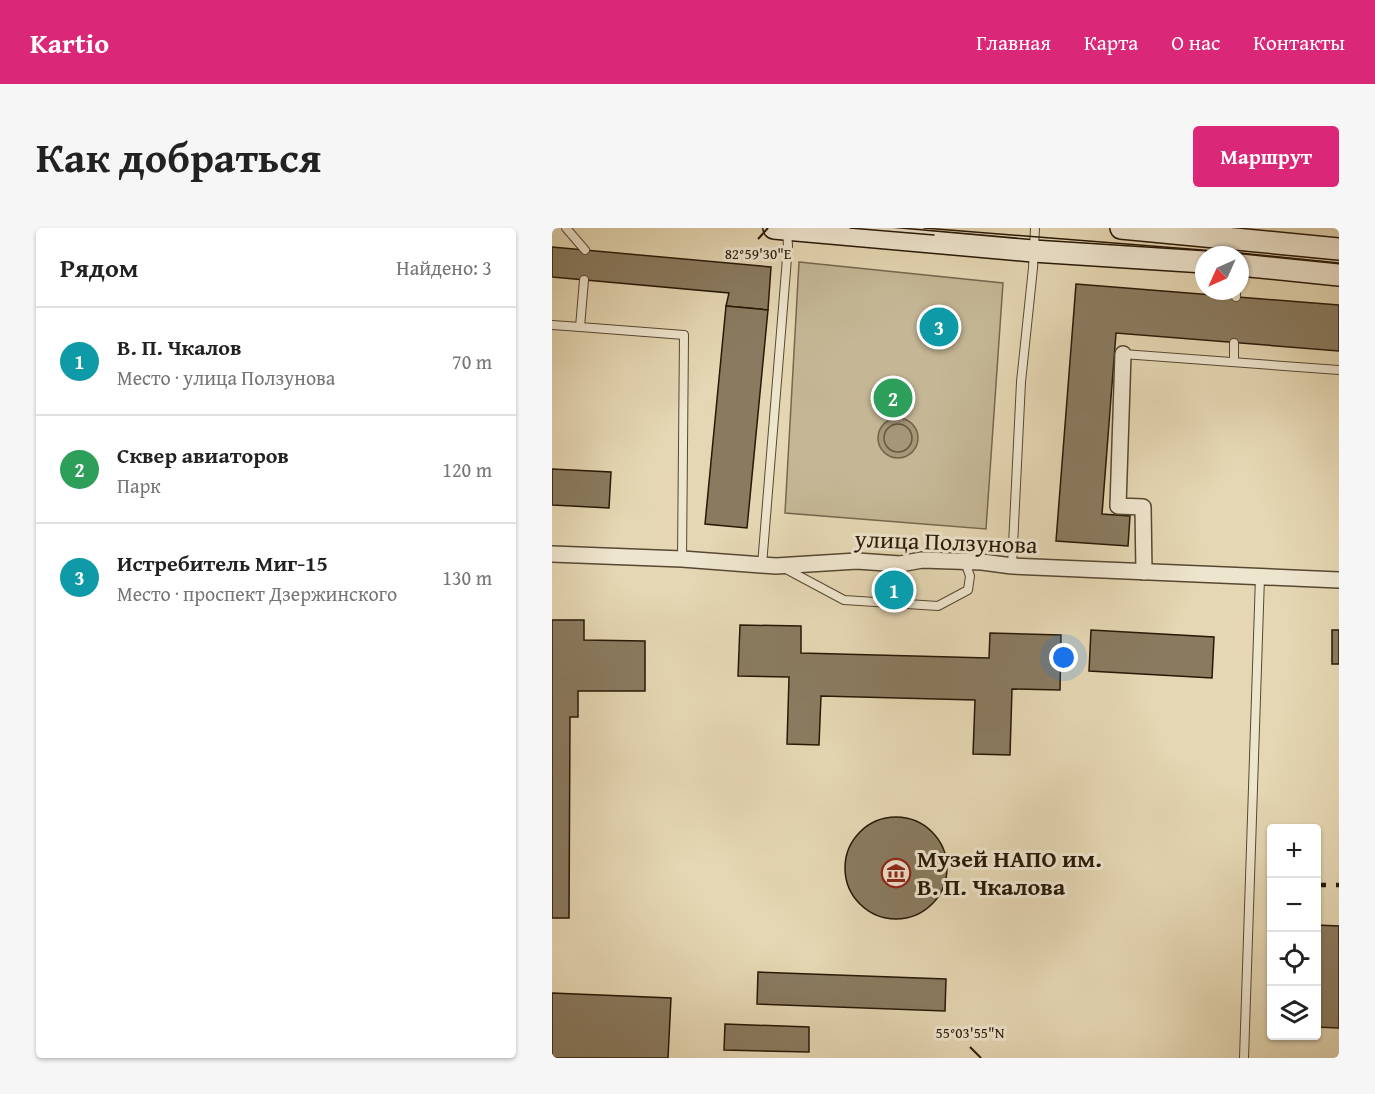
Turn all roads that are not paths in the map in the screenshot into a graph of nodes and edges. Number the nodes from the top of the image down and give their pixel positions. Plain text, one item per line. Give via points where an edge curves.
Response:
1 (566, 228) edge
2 (782, 228) edge
3 (1035, 228) edge
4 (1121, 228) edge
5 (1219, 246) edge
6 (1339, 249) edge
7 (585, 250) dead end
8 (1249, 250) edge
9 (1034, 251) junction
10 (1249, 252) edge
11 (1195, 261) edge
12 (1339, 275) edge
13 (584, 280) dead end
14 (552, 325) edge
15 (580, 327) junction
16 (1234, 343) dead end
17 (1123, 354) joint
18 (1234, 362) junction
19 (1339, 370) edge
20 (552, 554) edge
21 (682, 559) junction
22 (965, 562) junction
23 (769, 565) junction
24 (1012, 566) junction
25 (1144, 572) junction
26 (1260, 577) junction
27 (1339, 580) edge
28 (1244, 1058) edge

1 - 7 lane
2 - 9 main road
2 - 23 lane via 788,246
3 - 9 lane
4 - 5 main road
6 - 8 main road
9 - 11 main road
9 - 24 lane via 1021,382
10 - 12 main road
13 - 15 lane
14 - 15 lane
15 - 21 lane via 684,335
16 - 18 lane
17 - 18 lane
17 - 25 street via 1118,506 1143,507
18 - 19 lane
20 - 21 street, улица Ползунова
21 - 23 street, улица Ползунова
22 - 23 street, улица Ползунова
22 - 23 lane via 970,576 968,590 938,606 844,600 785,568
22 - 24 street, улица Ползунова
24 - 25 street, улица Ползунова
25 - 26 street, улица Ползунова
26 - 27 street, улица Ползунова
26 - 28 lane

